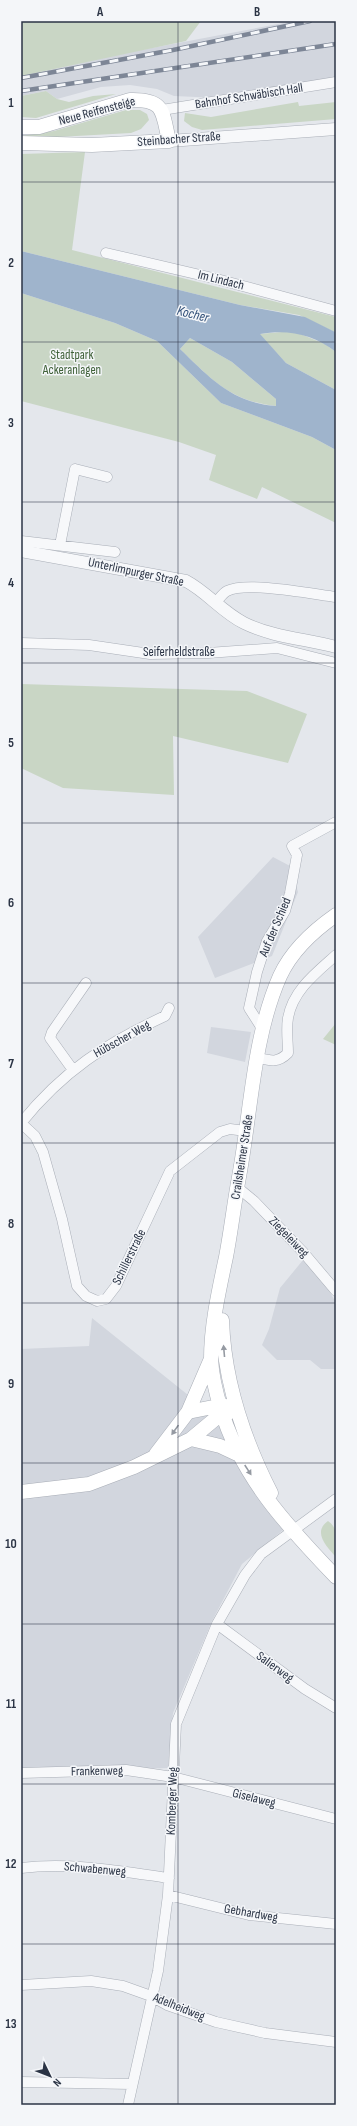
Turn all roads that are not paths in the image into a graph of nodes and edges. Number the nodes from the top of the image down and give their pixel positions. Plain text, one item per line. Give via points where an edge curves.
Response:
1 (336, 82) edge
2 (162, 110) junction
3 (21, 126) edge
4 (336, 129) edge
5 (169, 141) junction
6 (21, 144) edge
7 (106, 253) dead end
8 (336, 311) edge
9 (107, 477) dead end
10 (21, 541) edge
11 (60, 545) junction
12 (21, 550) edge
13 (115, 552) dead end
14 (336, 597) edge
15 (216, 602) junction
16 (21, 643) edge
17 (336, 647) edge
18 (336, 663) edge
19 (336, 822) edge
20 (336, 915) edge
21 (336, 955) edge
22 (86, 983) dead end
23 (169, 1008) dead end
24 (263, 1030) junction
25 (258, 1058) junction
26 (73, 1070) junction
27 (21, 1123) edge
28 (246, 1131) junction
29 (237, 1187) junction
30 (226, 1255) junction
31 (335, 1286) edge
32 (211, 1358) junction
33 (230, 1390) junction
34 (221, 1409) junction
35 (188, 1412) junction
36 (241, 1425) junction
37 (191, 1439) junction
38 (237, 1454) junction
39 (154, 1457) junction
40 (21, 1492) edge
41 (335, 1503) edge
42 (289, 1527) junction
43 (336, 1577) edge
44 (217, 1624) junction
45 (336, 1708) edge
46 (21, 1773) edge
47 (173, 1777) junction
48 (336, 1819) edge
49 (21, 1868) edge
50 (169, 1878) junction
51 (168, 1895) junction
52 (336, 1924) edge
53 (21, 1985) edge
54 (151, 1996) junction
55 (336, 2042) edge
56 (21, 2082) edge
57 (131, 2084) junction
58 (128, 2105) edge

1 - 2 street, Bahnhof Schwäbisch Hall
2 - 3 main road, Neue Reifensteige via 158,105 145,99 130,100 39,127
2 - 5 main road
4 - 5 street, Steinbacher Straße
5 - 6 main road, Steinbacher Straße via 92,145
7 - 8 street, Im Lindach
9 - 11 street via 75,469
10 - 11 street, Unterlimpurger Straße
11 - 13 street, Unterlimpurger Straße
12 - 15 street, Unterlimpurger Straße via 186,582 198,587
14 - 15 street via 239,588 226,591
15 - 17 street, Unterlimpurger Straße via 242,622 256,628
16 - 18 street, Seiferheldstraße via 89,645 150,654 277,648
19 - 24 street, Auf der Schied via 292,846 297,855 285,911 267,941 249,1008
20 - 24 main road, Crailsheimer Straße via 312,932 296,950 281,975
21 - 25 street via 300,989 294,999 288,1018 288,1053 274,1062
22 - 26 street via 50,1038
23 - 26 street, Hübscher Weg via 165,1016 96,1052
24 - 25 main road, Crailsheimer Straße
25 - 28 main road, Crailsheimer Straße
26 - 27 street, Hübscher Weg via 42,1098
27 - 28 street, Schillerstraße via 34,1136 43,1152 77,1286 86,1296 98,1301 106,1299 116,1286 170,1171 220,1132 230,1129
28 - 29 main road, Crailsheimer Straße
29 - 30 main road, Crailsheimer Straße
29 - 31 street, Ziegeleiweg via 259,1206
30 - 32 main road, Crailsheimer Straße via 216,1307
33 -> 30 main road, Crailsheimer Straße via 222,1308
32 - 34 main road, Crailsheimer Straße
32 - 35 main road
33 - 34 main road
33 - 36 main road, Crailsheimer Straße
34 - 35 main road via 212,1407
34 - 36 main road, Crailsheimer Straße
34 - 37 main road via 215,1419
34 - 38 main road, Crailsheimer Straße
35 -> 39 main road
36 - 42 main road, Crailsheimer Straße via 268,1488
37 - 38 main road via 220,1446
37 - 39 main road
38 -> 42 main road, Crailsheimer Straße
39 - 40 main road via 114,1476 89,1484
41 - 42 street
42 - 43 main road, Crailsheimer Straße
42 - 44 street, Komberger Weg via 261,1554 245,1575
44 - 45 street, Salierweg via 305,1689
44 - 47 street, Komberger Weg via 176,1724
46 - 47 street, Frankenweg via 126,1770
47 - 48 street, Giselaweg
47 - 50 street, Komberger Weg
49 - 50 street, Schwabenweg via 47,1865 110,1869
50 - 51 street, Komberger Weg
51 - 52 street, Gebhardweg via 249,1915
51 - 54 street, Komberger Weg via 158,1971
53 - 54 street, Adelheidweg via 91,1981 123,1986
54 - 55 street, Adelheidweg via 167,2005 216,2022 265,2033
54 - 57 street, Komberger Weg
56 - 57 street
57 - 58 street, Komberger Weg

